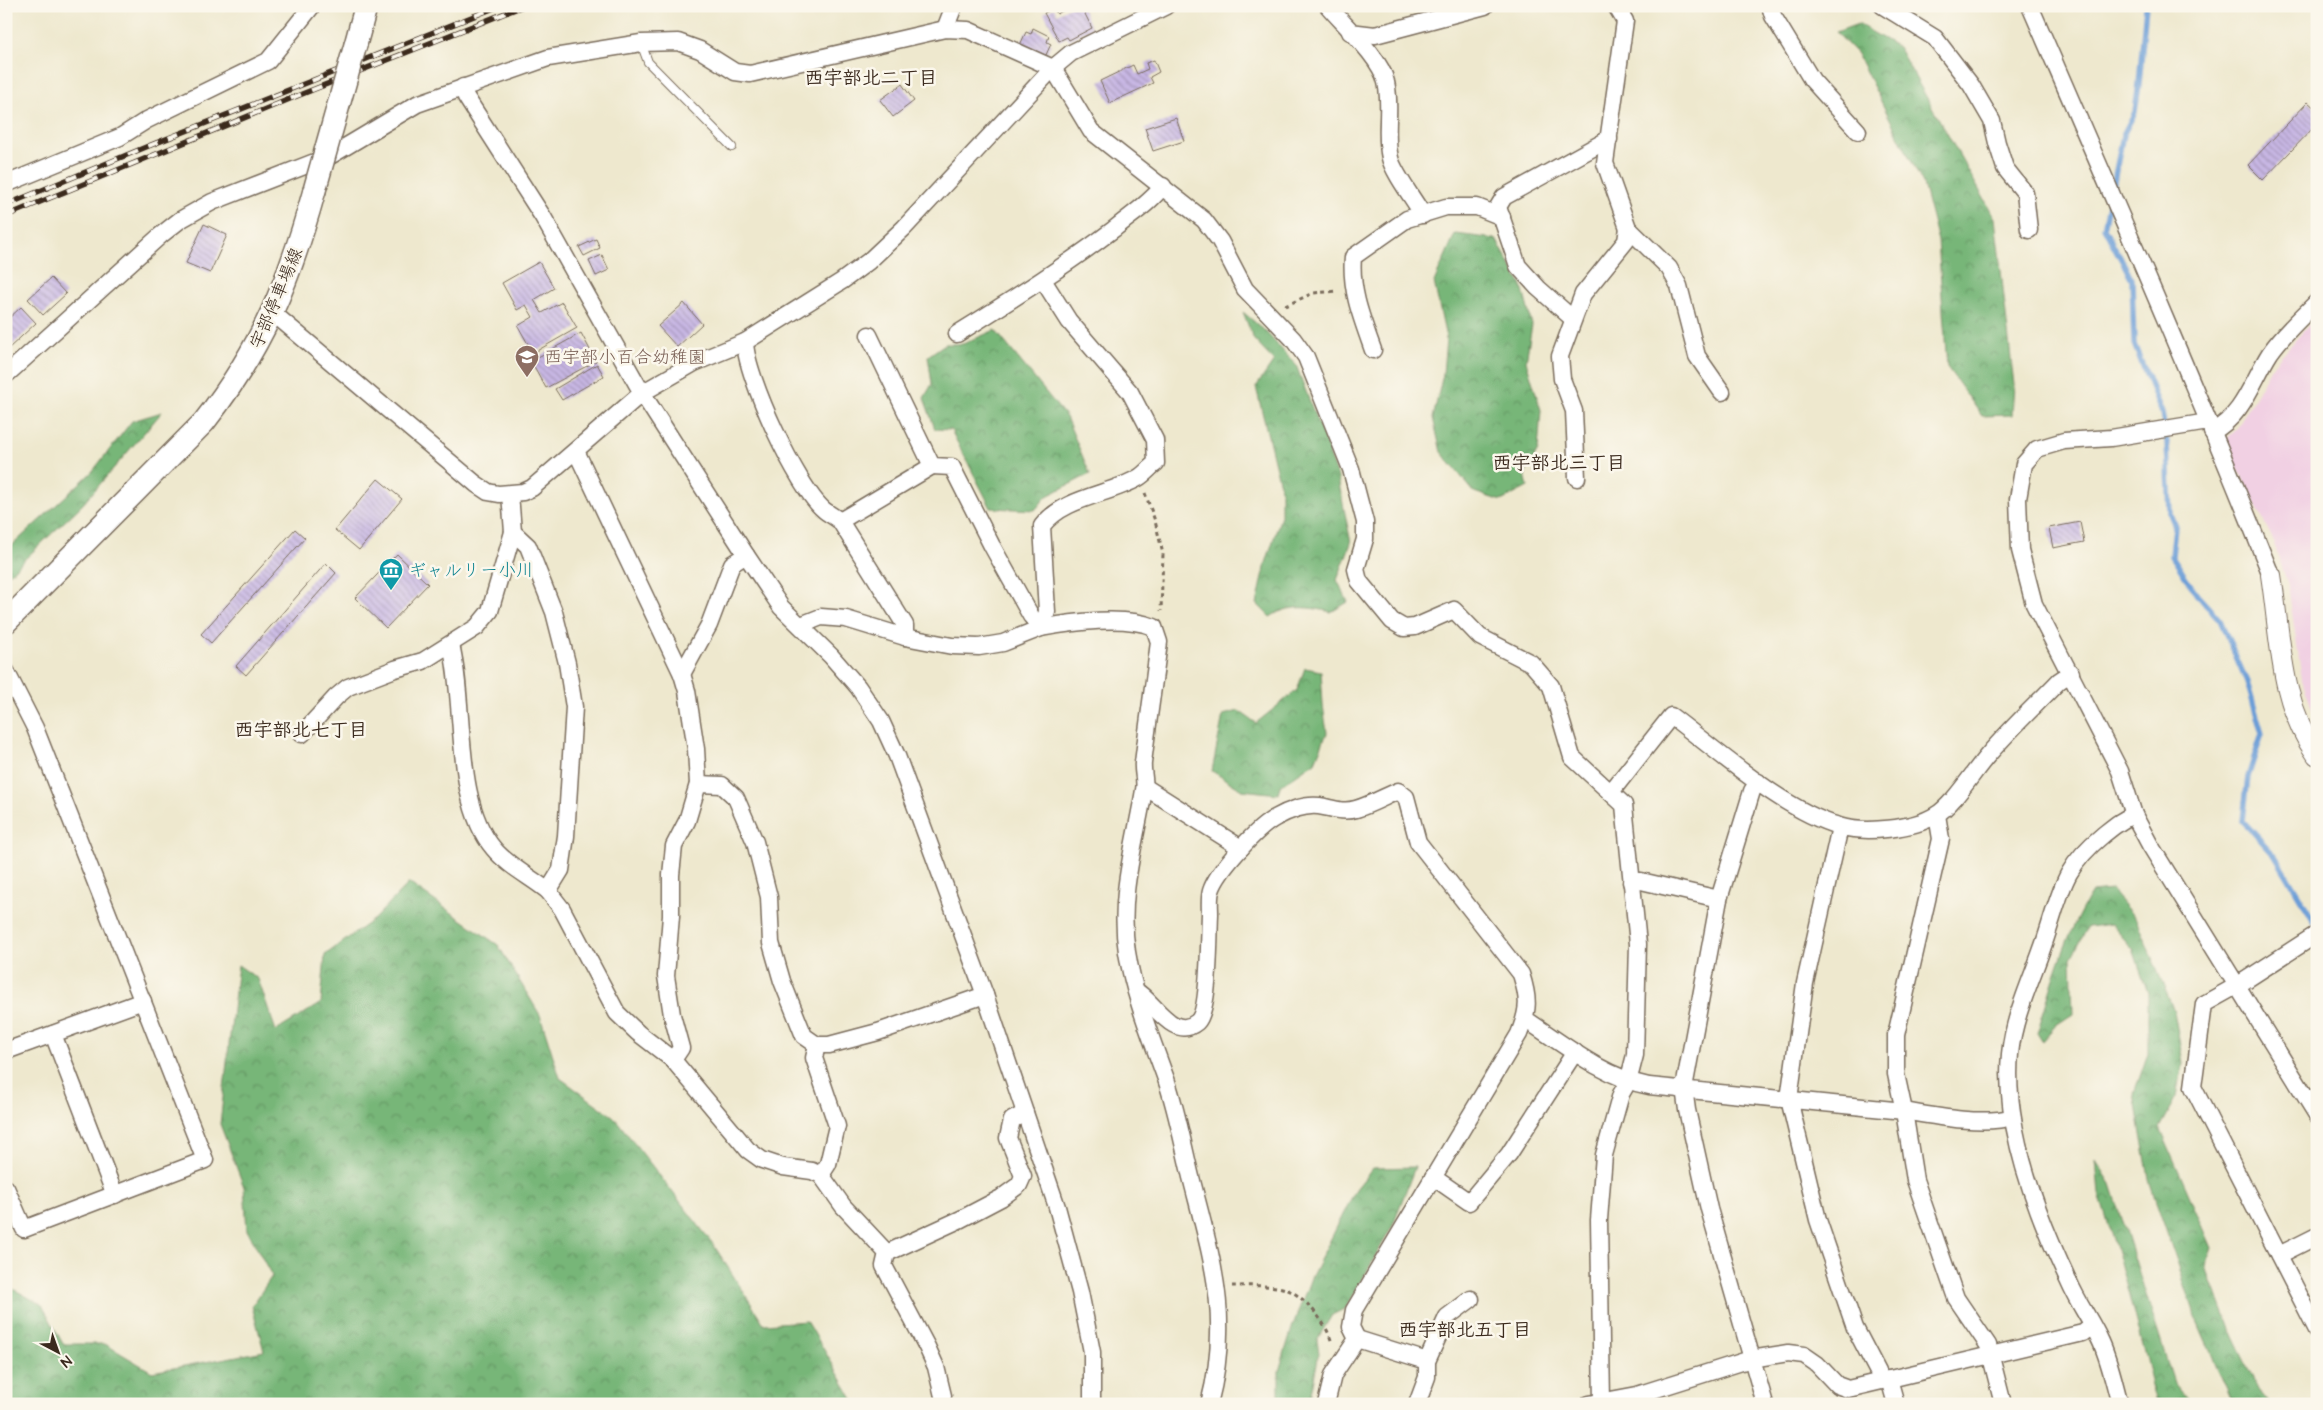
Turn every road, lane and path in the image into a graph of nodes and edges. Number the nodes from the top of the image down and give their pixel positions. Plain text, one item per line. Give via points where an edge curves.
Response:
1 (312, 6) edge
2 (366, 6) edge
3 (954, 6) edge
4 (1166, 6) edge
5 (1328, 6) edge
6 (1485, 6) edge
7 (1616, 6) edge
8 (1770, 6) edge
9 (1883, 6) edge
10 (2030, 6) edge
11 (945, 29) junction
12 (1350, 32) junction
13 (641, 43) junction
14 (1053, 68) junction
15 (463, 87) junction
16 (1858, 131) dead end
17 (1608, 139) junction
18 (732, 148) dead end
19 (6, 184) edge
20 (1163, 186) junction
21 (1423, 215) junction
22 (1502, 217) junction
23 (1628, 228) junction
24 (2029, 230) dead end
25 (1043, 280) junction
26 (1354, 290) junction
27 (2317, 302) edge
28 (273, 313) junction
29 (1272, 316) junction
30 (1573, 319) junction
31 (957, 334) dead end
32 (869, 335) dead end
33 (745, 342) junction
34 (1373, 350) dead end
35 (6, 375) edge
36 (1722, 392) dead end
37 (642, 393) junction
38 (2210, 427) junction
39 (576, 451) junction
40 (932, 466) junction
41 (1138, 478) junction
42 (1577, 478) dead end
43 (510, 494) junction
44 (840, 520) junction
45 (513, 532) junction
46 (746, 555) junction
47 (2272, 575) joint
48 (6, 622) edge
49 (801, 625) junction
50 (1154, 627) junction
51 (1041, 628) junction
52 (905, 637) junction
53 (451, 645) junction
54 (6, 671) edge
55 (2071, 673) junction
56 (682, 674) junction
57 (302, 734) dead end
58 (2317, 755) edge
59 (1758, 782) junction
60 (698, 784) junction
61 (1145, 787) junction
62 (1611, 792) junction
63 (1937, 815) junction
64 (2134, 815) junction
65 (1840, 827) junction
66 (1241, 848) junction
67 (1632, 882) junction
68 (548, 892) junction
69 (1719, 899) junction
70 (2317, 934) edge
71 (2238, 985) junction
72 (1136, 991) junction
73 (985, 995) junction
74 (143, 1001) junction
75 (1525, 1019) junction
76 (53, 1034) junction
77 (817, 1045) junction
78 (6, 1051) edge
79 (1575, 1052) junction
80 (673, 1060) junction
81 (1628, 1082) junction
82 (1684, 1088) junction
83 (1789, 1099) junction
84 (1904, 1111) junction
85 (1025, 1113) junction
86 (2317, 1115) edge
87 (2012, 1117) junction
88 (821, 1175) junction
89 (1433, 1177) junction
90 (6, 1188) edge
91 (116, 1195) junction
92 (12, 1218) edge
93 (2317, 1236) edge
94 (887, 1253) junction
95 (2279, 1255) junction
96 (1217, 1287) junction
97 (1471, 1299) dead end
98 (2092, 1326) junction
99 (2317, 1330) edge
100 (1357, 1339) junction
101 (1332, 1347) dead end
102 (1990, 1356) junction
103 (1751, 1358) junction
104 (1427, 1361) junction
105 (1884, 1380) junction
106 (943, 1396) dead end
107 (1639, 1399) edge
108 (1596, 1403) edge
109 (1092, 1404) edge
110 (1209, 1404) edge
111 (1326, 1404) edge
112 (1417, 1404) edge
113 (1765, 1404) edge
114 (1896, 1404) edge
115 (2003, 1404) edge
116 (2120, 1404) edge

1 - 19 street via 268,61 120,137
2 - 28 main road, 宇部停車場線, bridge via 302,234
3 - 11 street
4 - 14 street via 1071,53
5 - 12 street
6 - 12 street via 1375,35
7 - 17 street via 1625,21
8 - 16 street via 1812,80
9 - 24 street via 1935,38 1971,85 1992,121 2006,168 2025,193
10 - 38 street
11 - 13 street via 750,74 735,72 700,50 678,42
11 - 14 street via 968,30
12 - 21 street via 1365,45 1386,80 1390,160
13 - 15 street via 548,58
13 - 18 lane via 648,62
14 - 20 street via 1091,131
14 - 33 street via 952,178 868,261
15 - 35 street via 417,104 330,156 212,202 180,220
15 - 37 street via 466,97 543,217
17 - 22 street via 1504,197 1498,206
17 - 23 street via 1605,163
20 - 25 street via 1154,197
20 - 29 street via 1204,220 1220,241 1245,288
21 - 22 street via 1446,207 1478,207
21 - 26 street via 1407,219 1353,257
22 - 30 street via 1518,266
23 - 30 street via 1626,241 1583,294
23 - 36 street via 1669,268 1679,286 1697,356
25 - 31 street
25 - 41 street via 1068,321 1130,392 1155,440 1156,463
26 - 29 path via 1313,293 1286,305
26 - 34 street
27 - 38 street via 2270,352 2238,411 2221,427
28 - 43 street via 476,484 488,492
28 - 48 main road, 宇部停車場線 via 252,355 204,422
29 - 62 street via 1306,358 1351,469 1365,522 1365,539 1356,569 1359,582 1392,621 1404,628 1415,627 1454,610 1480,637 1531,664 1551,686 1572,756
30 - 42 street via 1560,356 1562,379 1574,412
32 - 40 street
33 - 37 street via 694,363
33 - 44 street via 745,354 769,420 799,477 823,510
37 - 39 street
37 - 46 street
38 - 47 street
38 - 55 street via 2064,441 2037,449 2024,464 2018,499 2020,550 2034,604
39 - 43 street via 532,488
39 - 56 street
40 - 44 street
40 - 51 street via 952,467 992,546
41 - 50 path via 1155,521 1163,554 1161,614
41 - 51 street via 1066,508 1048,518 1042,526 1047,612
43 - 45 street
44 - 52 street via 905,625
45 - 53 street via 490,611 477,627
45 - 68 street via 528,546 548,596 567,663 574,707 565,845 561,870
46 - 49 street via 781,607
46 - 56 street via 732,564 709,626
47 - 58 street via 2286,686 2306,739
49 - 52 street via 820,617 846,619
49 - 73 street via 858,687 881,721 897,756
50 - 51 street via 1140,622 1082,622
50 - 61 street via 1160,642 1143,765
51 - 52 street via 1002,643 979,647 952,646
53 - 57 street via 423,661 348,687
53 - 68 street via 460,698 467,784 478,823 492,848 502,858
54 - 74 street via 35,728
55 - 63 street via 2059,681 1988,754
55 - 64 street via 2120,771
56 - 60 street via 696,749
59 - 62 street via 1672,716
59 - 65 street
59 - 69 street via 1752,791
60 - 77 street via 722,785 736,798 755,842 769,897 771,943 782,981 800,1029
60 - 80 street via 687,821 674,846 671,875 666,976 680,1048
61 - 66 street
61 - 72 street via 1123,908 1126,952
62 - 67 street via 1624,805
63 - 65 street via 1914,825 1884,830
63 - 84 street via 1941,838 1896,1035 1896,1074
64 - 71 street
64 - 87 street via 2122,819 2076,860 2062,885 2014,1034 2008,1080
65 - 83 street via 1805,984
66 - 72 street via 1210,892 1208,972 1199,1021 1189,1027 1163,1019
66 - 75 street via 1275,818 1299,808 1356,809 1398,791 1406,798 1418,842 1520,974 1528,994
67 - 69 street via 1641,881
67 - 81 street via 1638,944 1635,1055
68 - 80 street via 562,910 617,1013
69 - 82 street
70 - 71 street
71 - 86 street
71 - 95 street via 2204,1004 2192,1087
72 - 96 street via 1166,1080
73 - 77 street via 878,1032
73 - 85 street
74 - 76 street
74 - 91 street via 205,1160
75 - 79 street
75 - 89 street
76 - 78 street
76 - 91 street
77 - 88 street via 814,1058 837,1126 828,1164
79 - 81 street
79 - 89 street via 1509,1154 1469,1202
80 - 88 street via 748,1150 762,1160
81 - 82 street
81 - 108 street via 1621,1094 1604,1154 1598,1220
82 - 83 street
82 - 103 street via 1709,1209
83 - 84 street
83 - 105 street via 1818,1220 1855,1328
84 - 87 street via 1942,1118 2002,1121
84 - 102 street via 1915,1180 1956,1298 1988,1345
85 - 94 street via 1012,1120 1008,1138 1023,1176 1019,1186 961,1219
85 - 109 street via 1057,1207 1080,1292 1092,1352
87 - 98 street via 2022,1158 2051,1243
88 - 94 street via 843,1206
89 - 100 street via 1354,1310 1351,1327
90 - 92 street
91 - 92 street via 24,1229
93 - 95 street
94 - 106 street via 884,1266 927,1347
95 - 99 street
96 - 101 path via 1289,1290 1316,1314 1329,1331
96 - 110 street via 1220,1336
97 - 104 street via 1447,1317
98 - 102 street via 2083,1333
98 - 116 street
100 - 104 street
100 - 111 street via 1333,1375
102 - 105 street
102 - 115 street
103 - 105 street via 1788,1354 1804,1356 1817,1364 1837,1385 1848,1388
103 - 107 street
103 - 113 street
104 - 112 street via 1427,1378
105 - 114 street
107 - 108 street

